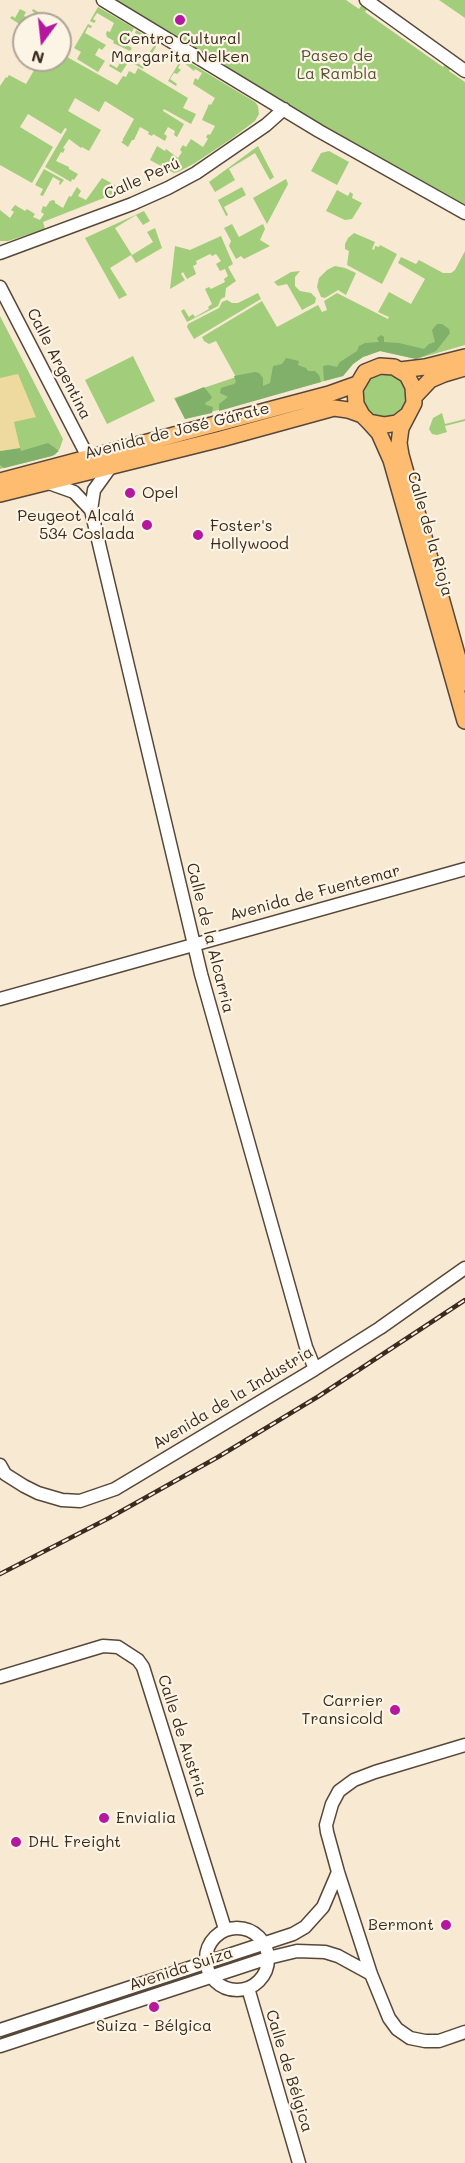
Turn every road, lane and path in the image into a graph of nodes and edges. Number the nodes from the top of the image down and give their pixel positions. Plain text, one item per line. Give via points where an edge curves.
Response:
1 (103, 0) edge
2 (366, 0) edge
3 (465, 71) edge
4 (284, 109) junction
5 (465, 213) edge
6 (0, 254) edge
7 (0, 287) edge
8 (465, 357) edge
9 (465, 368) edge
10 (400, 370) junction
11 (357, 384) junction
12 (414, 398) junction
13 (406, 416) junction
14 (365, 418) junction
15 (221, 439) junction
16 (88, 457) junction
17 (391, 460) junction
18 (112, 465) junction
19 (0, 481) edge
20 (46, 482) junction
21 (0, 494) edge
22 (91, 510) junction
23 (465, 683) edge
24 (465, 721) edge
25 (465, 869) edge
26 (193, 944) junction
27 (0, 999) edge
28 (465, 1268) edge
29 (315, 1369) junction
30 (2, 1471) edge
31 (0, 1677) edge
32 (465, 1745) edge
33 (338, 1872) junction
34 (225, 1929) junction
35 (264, 1944) junction
36 (268, 1958) junction
37 (206, 1962) junction
38 (371, 1974) junction
39 (211, 1977) junction
40 (248, 1988) junction
41 (0, 2030) edge
42 (465, 2032) edge
43 (0, 2046) edge
44 (299, 2163) edge

1 - 4 street
2 - 3 street
4 - 5 street
4 - 6 street, Calle Perú via 214,161 168,188
7 - 16 street, Calle Argentina
8 - 10 main road
9 - 12 main road via 430,381
10 - 11 main road via 385,365 373,368
10 - 12 main road via 410,381
11 - 14 main road via 355,399
11 - 16 main road, Avenida de José Gárate
12 - 13 main road
13 - 14 main road via 392,425
13 - 23 main road, Calle de la Rioja via 399,437 401,455
14 - 15 main road, Avenida de José Gárate via 334,408
14 - 17 main road, Calle de la Rioja via 380,433
15 - 17 main road, Calle de la Rioja via 243,440 345,417 373,436
15 - 18 main road, Avenida de José Gárate
16 - 19 main road, Avenida de José Gárate
17 - 24 main road, Calle de la Rioja
18 - 20 main road, Avenida de José Gárate
18 - 22 street via 94,490
20 - 21 main road, Avenida de José Gárate
20 - 22 street via 74,492
22 - 26 street, Calle de la Alcarria
25 - 26 street, Avenida de Fuentemar
26 - 27 street, Avenida de Fuentemar
26 - 29 street, Calle de la Alcarria
28 - 29 street, Avenida de la Industria
29 - 30 street, Avenida de la Industria via 98,1496 80,1501 50,1497
31 - 34 street, Calle de Austria via 103,1646 118,1647 138,1660
32 - 33 street via 375,1772 339,1791 326,1825
33 - 35 street, Avenida Suiza via 331,1892 314,1918 293,1934
33 - 38 street
34 - 35 street via 248,1929
34 - 37 street via 210,1942
35 - 36 street
35 - 37 street, Avenida Suiza
36 - 38 street, Avenida Suiza via 297,1951 325,1952
36 - 39 street, Avenida Suiza
36 - 40 street via 263,1976
37 - 39 street
37 - 41 street, Avenida Suiza
38 - 42 street via 397,2029 410,2038 439,2041
39 - 40 street via 227,1989
39 - 43 street, Avenida Suiza
40 - 44 street, Calle de Bélgica

